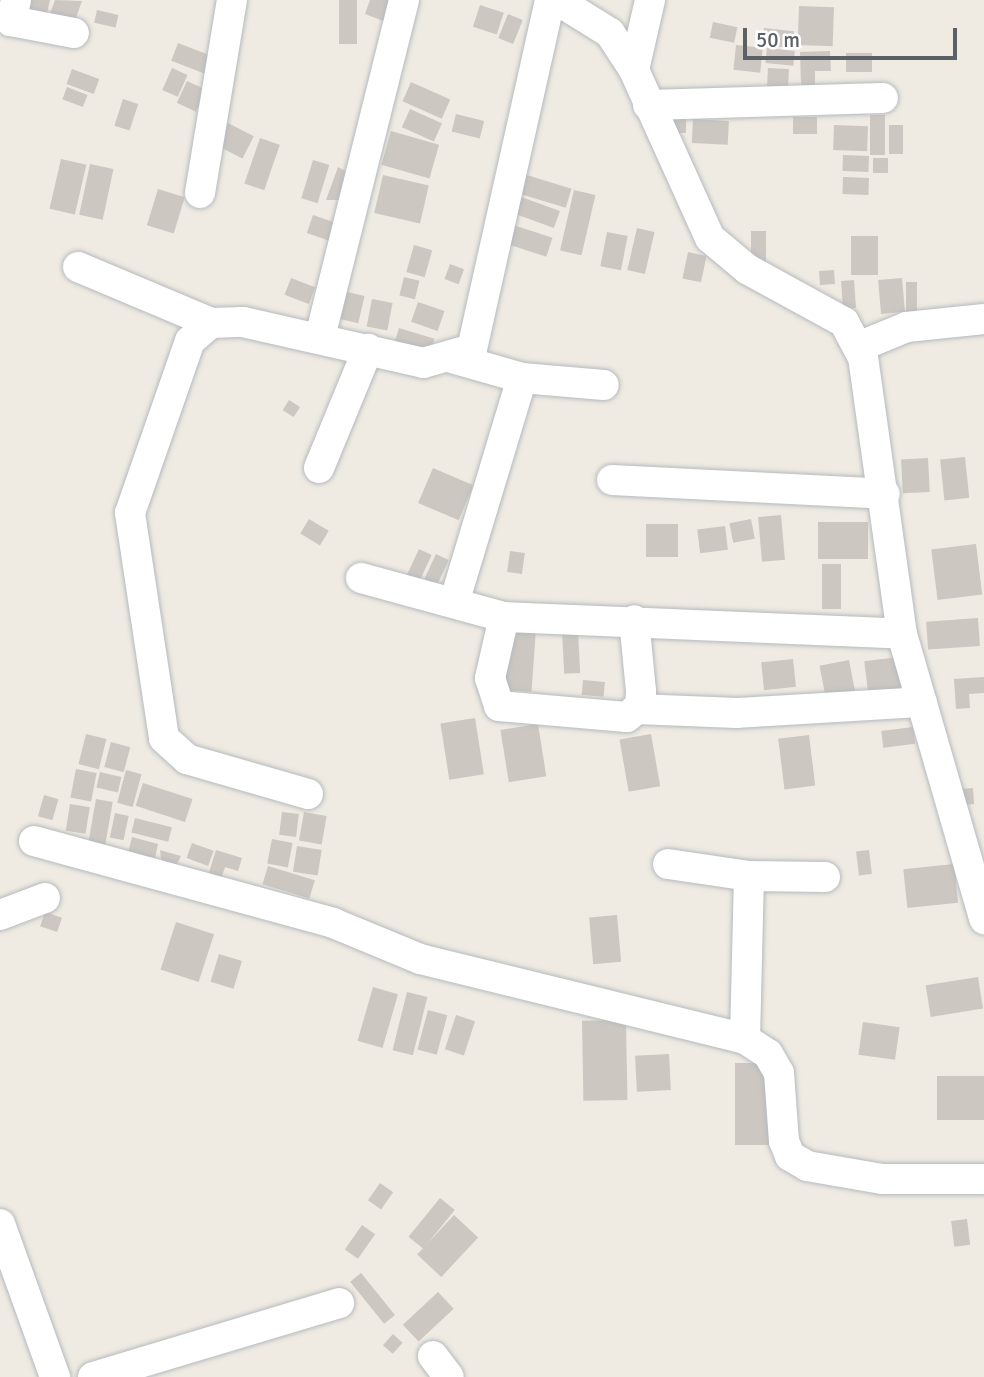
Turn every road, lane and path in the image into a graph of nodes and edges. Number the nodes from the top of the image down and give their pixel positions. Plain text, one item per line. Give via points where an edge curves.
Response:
1 (16, 0) edge
2 (232, 0) edge
3 (404, 0) edge
4 (550, 0) edge
5 (557, 0) edge
6 (650, 0) edge
7 (74, 33) dead end
8 (634, 70) junction
9 (883, 98) dead end
10 (648, 105) junction
11 (200, 193) dead end
12 (78, 267) dead end
13 (984, 319) edge
14 (211, 323) junction
15 (320, 337) junction
16 (858, 347) junction
17 (368, 349) junction
18 (452, 358) junction
19 (522, 378) junction
20 (604, 386) dead end
21 (319, 468) dead end
22 (612, 480) dead end
23 (885, 494) junction
24 (361, 578) dead end
25 (454, 603) junction
26 (504, 617) junction
27 (634, 620) junction
28 (902, 634) junction
29 (922, 702) junction
30 (636, 709) junction
31 (308, 794) dead end
32 (34, 841) dead end
33 (668, 864) dead end
34 (749, 876) junction
35 (825, 877) dead end
36 (45, 898) dead end
37 (0, 915) edge
38 (984, 919) edge
39 (745, 1039) junction
40 (984, 1179) edge
41 (0, 1224) edge
42 (7, 1268) edge
43 (339, 1303) dead end
44 (55, 1377) edge
45 (93, 1377) edge

1 - 7 street via 12,21
2 - 11 street
3 - 15 street
4 - 18 street via 472,349
5 - 8 street via 610,33
6 - 8 street
8 - 10 street
9 - 10 street
10 - 16 street via 710,238 747,270 844,322
12 - 14 street
13 - 16 street via 907,327
14 - 15 street via 243,322
14 - 31 street via 190,341 130,513 156,709 164,738 187,760
15 - 17 street
16 - 23 street via 875,414
17 - 18 street via 422,363
17 - 21 street
18 - 19 street
19 - 20 street
19 - 25 street
22 - 23 street
23 - 28 street
24 - 25 street
25 - 26 street
26 - 27 street
26 - 30 street via 490,678 499,706 627,717
27 - 28 street
27 - 30 street via 641,691
28 - 29 street
29 - 30 street via 737,713
29 - 38 street
32 - 39 street via 333,923 420,959
33 - 34 street
34 - 35 street
34 - 39 street
36 - 37 street
39 - 40 street via 768,1054 779,1073 784,1141 790,1156 807,1166 883,1179
41 - 42 street
42 - 44 street
43 - 45 street

